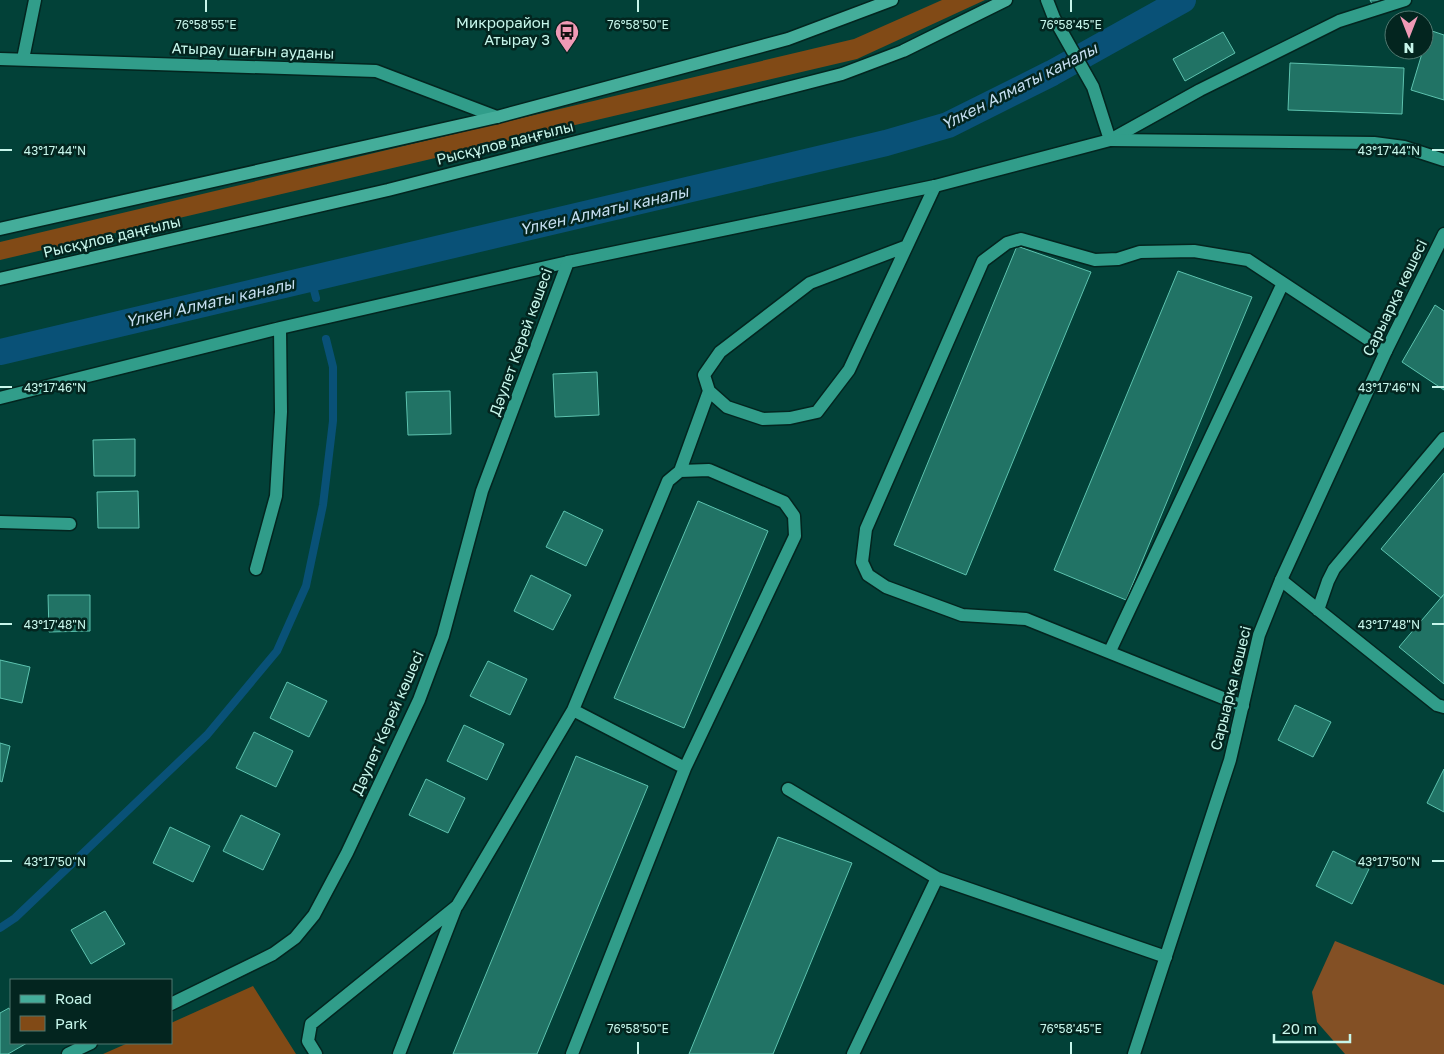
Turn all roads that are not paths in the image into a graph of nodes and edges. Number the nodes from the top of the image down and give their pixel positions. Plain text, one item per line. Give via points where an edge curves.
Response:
1 (35, 0) edge
2 (892, 0) edge
3 (1006, 0) edge
4 (1047, 0) edge
5 (1405, 0) edge
6 (0, 59) edge
7 (23, 59) junction
8 (497, 117) junction
9 (1110, 140) junction
10 (1444, 160) edge
11 (935, 186) junction
12 (0, 229) edge
13 (1444, 234) edge
14 (907, 246) junction
15 (568, 262) junction
16 (0, 280) edge
17 (1283, 283) junction
18 (280, 328) junction
19 (1386, 352) junction
20 (709, 391) junction
21 (0, 398) edge
22 (1444, 438) edge
23 (680, 471) junction
24 (0, 522) edge
25 (70, 524) dead end
26 (256, 568) dead end
27 (1281, 580) junction
28 (1318, 610) junction
29 (1110, 651) junction
30 (1242, 706) junction
31 (1444, 708) edge
32 (573, 710) junction
33 (685, 768) junction
34 (788, 789) dead end
35 (937, 878) junction
36 (457, 906) junction
37 (1166, 957) junction
38 (172, 1004) edge
39 (89, 1044) edge
40 (68, 1054) edge
41 (316, 1054) edge
42 (399, 1054) edge
43 (572, 1054) edge
44 (854, 1054) edge
45 (1134, 1054) edge

1 - 7 street
2 - 8 main road, Рысқұлов даңғылы via 788,39
3 - 16 main road, Рысқұлов даңғылы via 903,51 842,74 388,190
4 - 9 street via 1093,87
5 - 9 street via 1339,21 1200,90
6 - 7 street, Атырау шағын ауданы
7 - 8 street, Атырау шағын ауданы via 376,71
8 - 12 main road, Рысқұлов даңғылы
9 - 10 street via 1374,143 1404,147
9 - 11 street
11 - 14 street
11 - 15 street
13 - 19 street, Сарыарқа көшесі
14 - 20 street via 810,283 720,352 704,375
14 - 20 street via 849,370 817,412 763,419 727,407
15 - 18 street
15 - 38 street, Дәулет Керей көшесі via 482,491 443,636 419,700 314,915 295,938 273,954
17 - 19 street
17 - 29 street
17 - 29 street via 1248,260 1194,251 1140,252 1118,259 1095,260 1021,239 1007,243 983,261 866,529 862,562 868,574 894,590 962,615 1026,619
18 - 21 street
18 - 26 street via 281,412 276,496
19 - 27 street, Сарыарқа көшесі
20 - 23 street
22 - 28 street via 1334,569
23 - 32 street via 668,481
23 - 33 street via 709,470 784,502 794,516 795,536
24 - 25 street
27 - 28 street
27 - 30 street, Сарыарқа көшесі via 1259,636
28 - 31 street
29 - 30 street
30 - 37 street, Сарыарқа көшесі via 1230,760
32 - 33 street
32 - 36 street
33 - 43 street
34 - 35 street
35 - 37 street
35 - 44 street
36 - 41 street via 311,1024 308,1042
36 - 42 street
37 - 45 street, Сарыарқа көшесі
39 - 40 street

